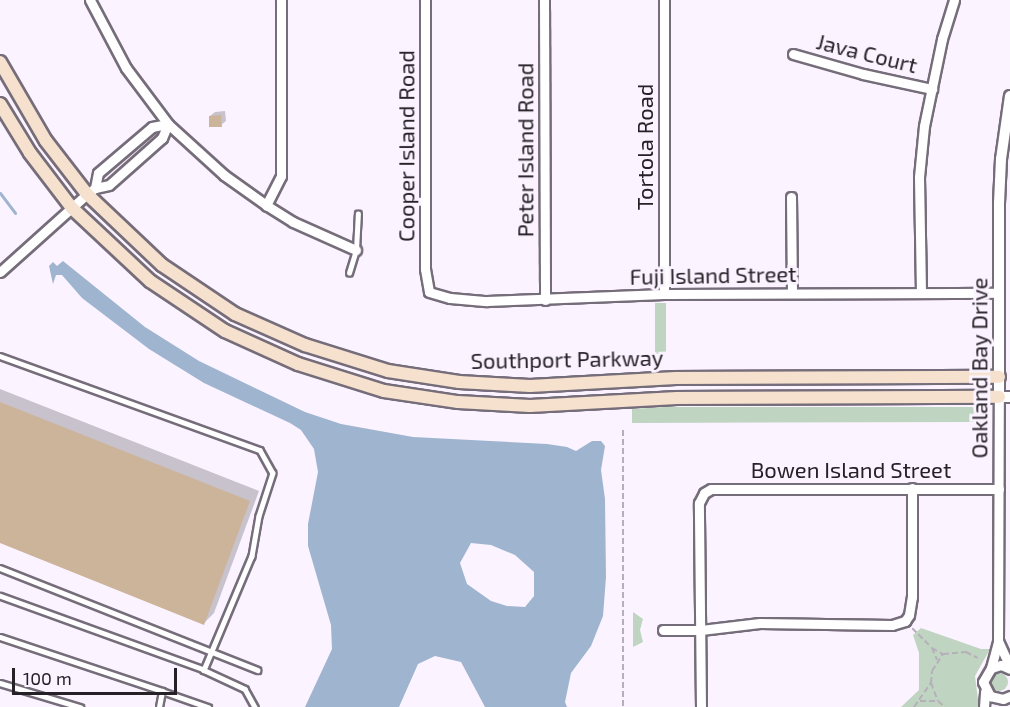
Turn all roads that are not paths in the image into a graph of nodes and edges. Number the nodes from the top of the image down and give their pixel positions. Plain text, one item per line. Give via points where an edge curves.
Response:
1 (90, 0) edge
2 (281, 0) edge
3 (425, 0) edge
4 (544, 0) edge
5 (664, 0) edge
6 (954, 0) edge
7 (794, 54) dead end
8 (0, 62) edge
9 (932, 88) junction
10 (1010, 96) edge
11 (0, 104) edge
12 (168, 124) junction
13 (1007, 128) edge
14 (91, 191) junction
15 (791, 197) dead end
16 (266, 205) junction
17 (72, 208) junction
18 (358, 214) dead end
19 (356, 250) junction
20 (0, 272) edge
21 (349, 273) dead end
22 (429, 292) joint
23 (792, 292) junction
24 (921, 292) junction
25 (999, 293) junction
26 (664, 294) junction
27 (545, 300) junction
28 (0, 356) edge
29 (1004, 377) edge
30 (1004, 397) edge
31 (912, 489) junction
32 (999, 489) junction
33 (0, 568) edge
34 (0, 596) edge
35 (663, 630) dead end
36 (701, 630) junction
37 (0, 637) edge
38 (998, 641) junction
39 (213, 652) junction
40 (991, 668) junction
41 (1010, 668) edge
42 (204, 670) junction
43 (258, 670) dead end
44 (0, 683) edge
45 (162, 691) junction
46 (985, 691) junction
47 (1010, 696) edge
48 (80, 707) edge
49 (159, 707) edge
50 (208, 707) edge
51 (255, 707) edge
52 (701, 707) edge
53 (984, 707) edge
54 (999, 707) edge

1 - 12 street via 126,68
2 - 16 street via 281,176
3 - 22 street, Cooper Island Road via 425,269
4 - 27 street, Peter Island Road
5 - 26 street, Tortola Road
6 - 9 street
7 - 9 street, Java Court
8 - 14 main road, Southport Parkway via 46,141
9 - 24 street via 920,177
10 - 13 street, Oakland Bay Drive
11 - 17 main road, Southport Parkway via 30,153
12 - 14 street via 162,138 109,185
12 - 14 street via 152,126 98,173
12 - 16 street via 224,175
13 - 25 street, Oakland Bay Drive via 999,203
14 - 17 street
14 - 29 main road, Southport Parkway via 162,265 235,314 305,345 388,372 530,386 676,378
15 - 23 street
16 - 19 street via 293,222
17 - 20 street
17 - 30 main road, Southport Parkway via 150,281 225,332 298,364 384,391 458,402 530,406 677,398
18 - 19 lane
19 - 21 lane
22 - 27 street, Fuji Island Street via 487,301
23 - 24 street, Fuji Island Street
23 - 26 street, Fuji Island Street
24 - 25 street, Fuji Island Street
25 - 29 street, Oakland Bay Drive
26 - 27 street, Fuji Island Street
28 - 39 lane via 260,450 273,473 259,516 252,556
29 - 30 street, Oakland Bay Drive
30 - 32 street, Oakland Bay Drive
31 - 32 street, Bowen Island Street
31 - 36 street via 912,597 904,621 892,625 760,623
31 - 36 street, Bowen Island Street via 711,489 704,493 699,503
32 - 38 street, Oakland Bay Drive
33 - 39 lane
34 - 42 lane
35 - 36 street
36 - 52 street
37 - 45 lane
38 - 40 street, Oakland Bay Drive
38 - 41 street, Oakland Bay Drive
39 - 42 lane
39 - 43 lane
40 - 41 street
40 - 46 street, Oakland Bay Drive via 984,676
42 - 51 lane via 245,688
44 - 48 lane
45 - 49 lane
45 - 50 lane
46 - 47 street via 995,699
46 - 53 street
47 - 54 street

